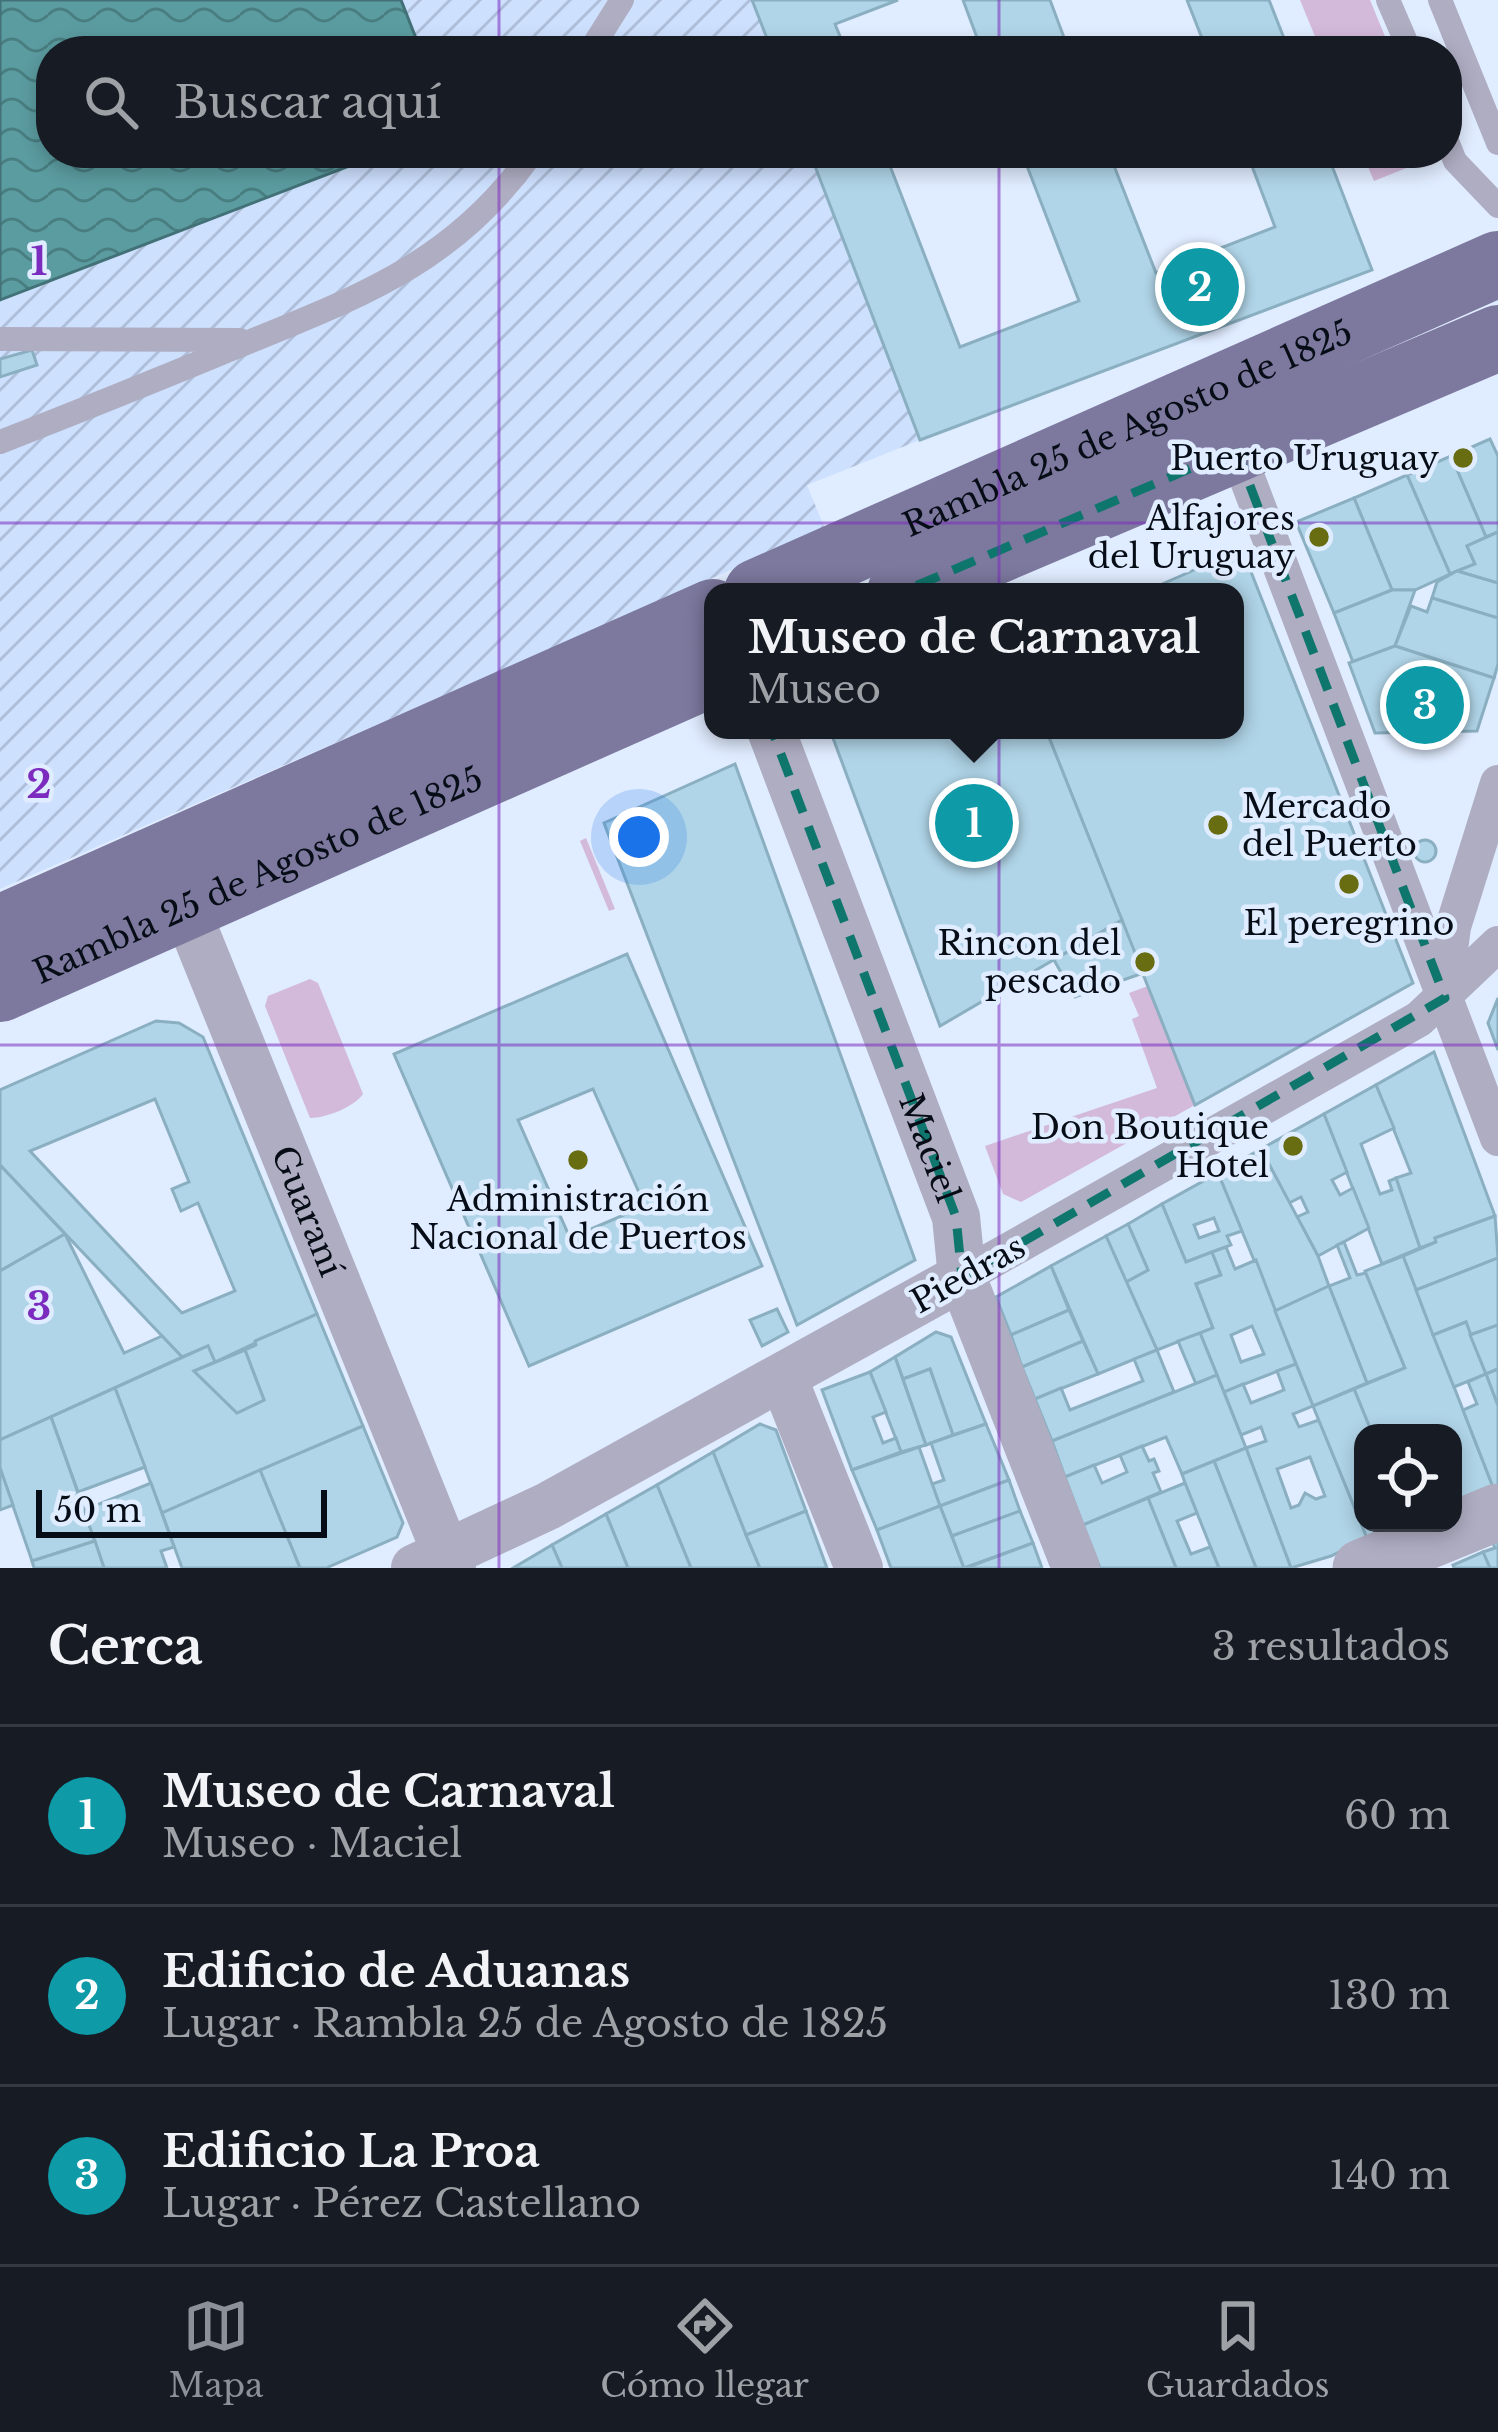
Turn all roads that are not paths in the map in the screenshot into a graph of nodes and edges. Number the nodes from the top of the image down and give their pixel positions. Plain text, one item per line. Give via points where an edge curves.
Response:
1 (622, 0) edge
2 (1388, 0) edge
3 (1440, 0) edge
4 (599, 36) edge
5 (1403, 36) edge
6 (1455, 36) edge
7 (1462, 54) edge
8 (1498, 143) edge
9 (520, 168) edge
10 (1462, 168) edge
11 (1498, 206) edge
12 (1498, 264) edge
13 (1498, 297) edge
14 (1498, 338) edge
15 (0, 339) edge
16 (255, 340) junction
17 (1498, 374) edge
18 (1376, 389) junction
19 (0, 442) edge
20 (1236, 449) junction
21 (1132, 491) junction
22 (777, 583) edge
23 (921, 583) edge
24 (704, 617) edge
25 (704, 677) edge
26 (774, 739) edge
27 (1498, 783) edge
28 (1482, 834) junction
29 (175, 883) junction
30 (1498, 895) edge
31 (0, 928) edge
32 (1498, 944) edge
33 (0, 989) edge
34 (1444, 998) junction
35 (1498, 1138) edge
36 (962, 1277) junction
37 (783, 1377) junction
38 (1498, 1513) edge
39 (438, 1564) edge
40 (860, 1568) edge
41 (1076, 1568) edge
42 (1360, 1568) edge

1 - 4 lane
2 - 5 lane
3 - 6 lane
7 - 8 lane
9 - 16 lane via 485,212 406,273
10 - 11 lane
12 - 22 main road, Rambla 25 de Agosto de 1825
13 - 21 street, Rambla 25 de Agosto de 1825 via 1167,461
14 - 18 main road, Rambla 25 de Agosto de 1825
15 - 16 lane
16 - 19 lane
17 - 18 street, Rambla 25 de Agosto de 1825 via 1455,391
18 - 20 main road, Rambla 25 de Agosto de 1825
20 - 21 main road, Rambla 25 de Agosto de 1825
20 - 34 street
21 - 23 main road, Rambla 25 de Agosto de 1825
24 - 29 main road, Rambla 25 de Agosto de 1825
25 - 29 main road, Rambla 25 de Agosto de 1825
26 - 36 street, Maciel via 956,1217
27 - 28 street
28 - 30 street via 1480,868
28 - 34 street via 1453,927
29 - 31 main road, Rambla 25 de Agosto de 1825
29 - 33 main road, Rambla 25 de Agosto de 1825
29 - 39 street, Guaraní
32 - 34 street, Piedras
34 - 35 street
34 - 36 street, Piedras
36 - 37 street, Piedras
36 - 41 street, Maciel
37 - 39 street, Piedras
37 - 40 street
38 - 42 street

